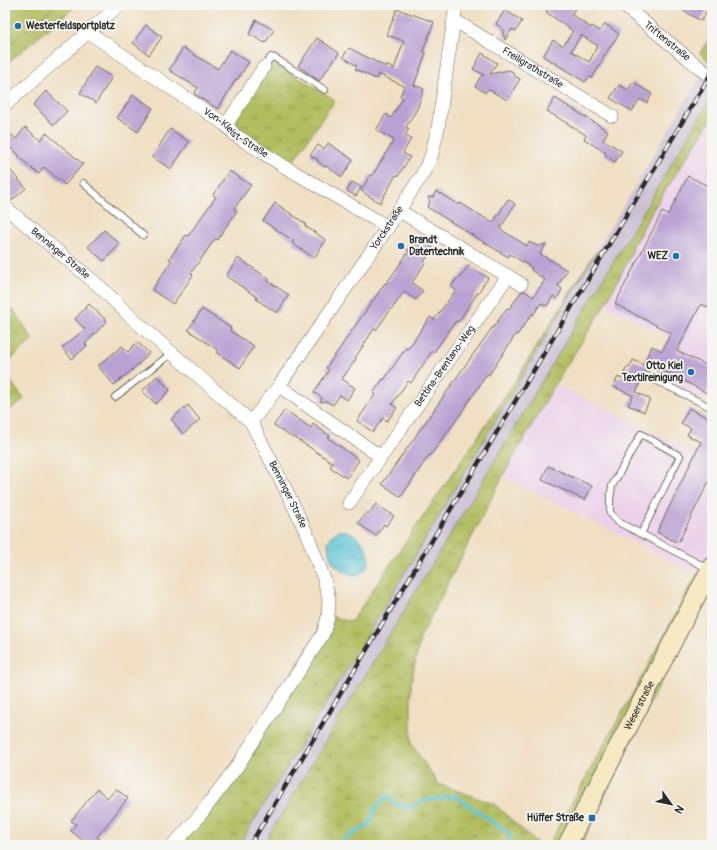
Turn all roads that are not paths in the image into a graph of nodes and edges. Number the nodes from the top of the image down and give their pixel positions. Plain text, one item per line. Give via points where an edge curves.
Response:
1 (119, 5) edge
2 (456, 5) edge
3 (623, 5) edge
4 (454, 20) junction
5 (88, 32) junction
6 (264, 67) joint
7 (712, 78) edge
8 (325, 90) dead end
9 (5, 105) edge
10 (612, 116) dead end
11 (226, 125) junction
12 (83, 183) dead end
13 (5, 207) edge
14 (398, 210) junction
15 (388, 227) junction
16 (143, 235) dead end
17 (508, 276) junction
18 (521, 284) dead end
19 (172, 353) junction
20 (647, 376) dead end
21 (279, 386) junction
22 (115, 397) dead end
23 (712, 408) edge
24 (251, 422) junction
25 (381, 457) junction
26 (349, 503) dead end
27 (641, 534) junction
28 (711, 568) edge
29 (173, 845) edge
30 (567, 845) edge

1 - 5 street
2 - 4 street, Yorckstraße
3 - 7 street, Triftenstraße
4 - 10 street, Freiligrathstraße
4 - 14 street, Yorckstraße via 438,128 431,157
5 - 9 street
5 - 11 street, Von-Kleist-Straße
6 - 8 lane via 273,57
6 - 11 street
11 - 15 street, Von-Kleist-Straße via 235,135 287,168
12 - 16 lane
13 - 19 street, Benninger Straße via 99,286
14 - 15 street, Yorckstraße
14 - 17 street
15 - 21 street, Yorckstraße
17 - 18 street
17 - 25 street, Bettina-Brentano-Weg
19 - 22 lane
19 - 24 street, Benninger Straße
20 - 23 lane
21 - 24 street, Yorckstraße
21 - 25 street
24 - 29 street, Benninger Straße via 309,541 324,579 329,599 328,617 323,634 238,765 197,819
25 - 26 street, Bettina-Brentano-Weg
27 - 27 lane via 618,522 610,513 612,486 641,434 680,456
27 - 28 lane
28 - 30 street, Weserstraße

